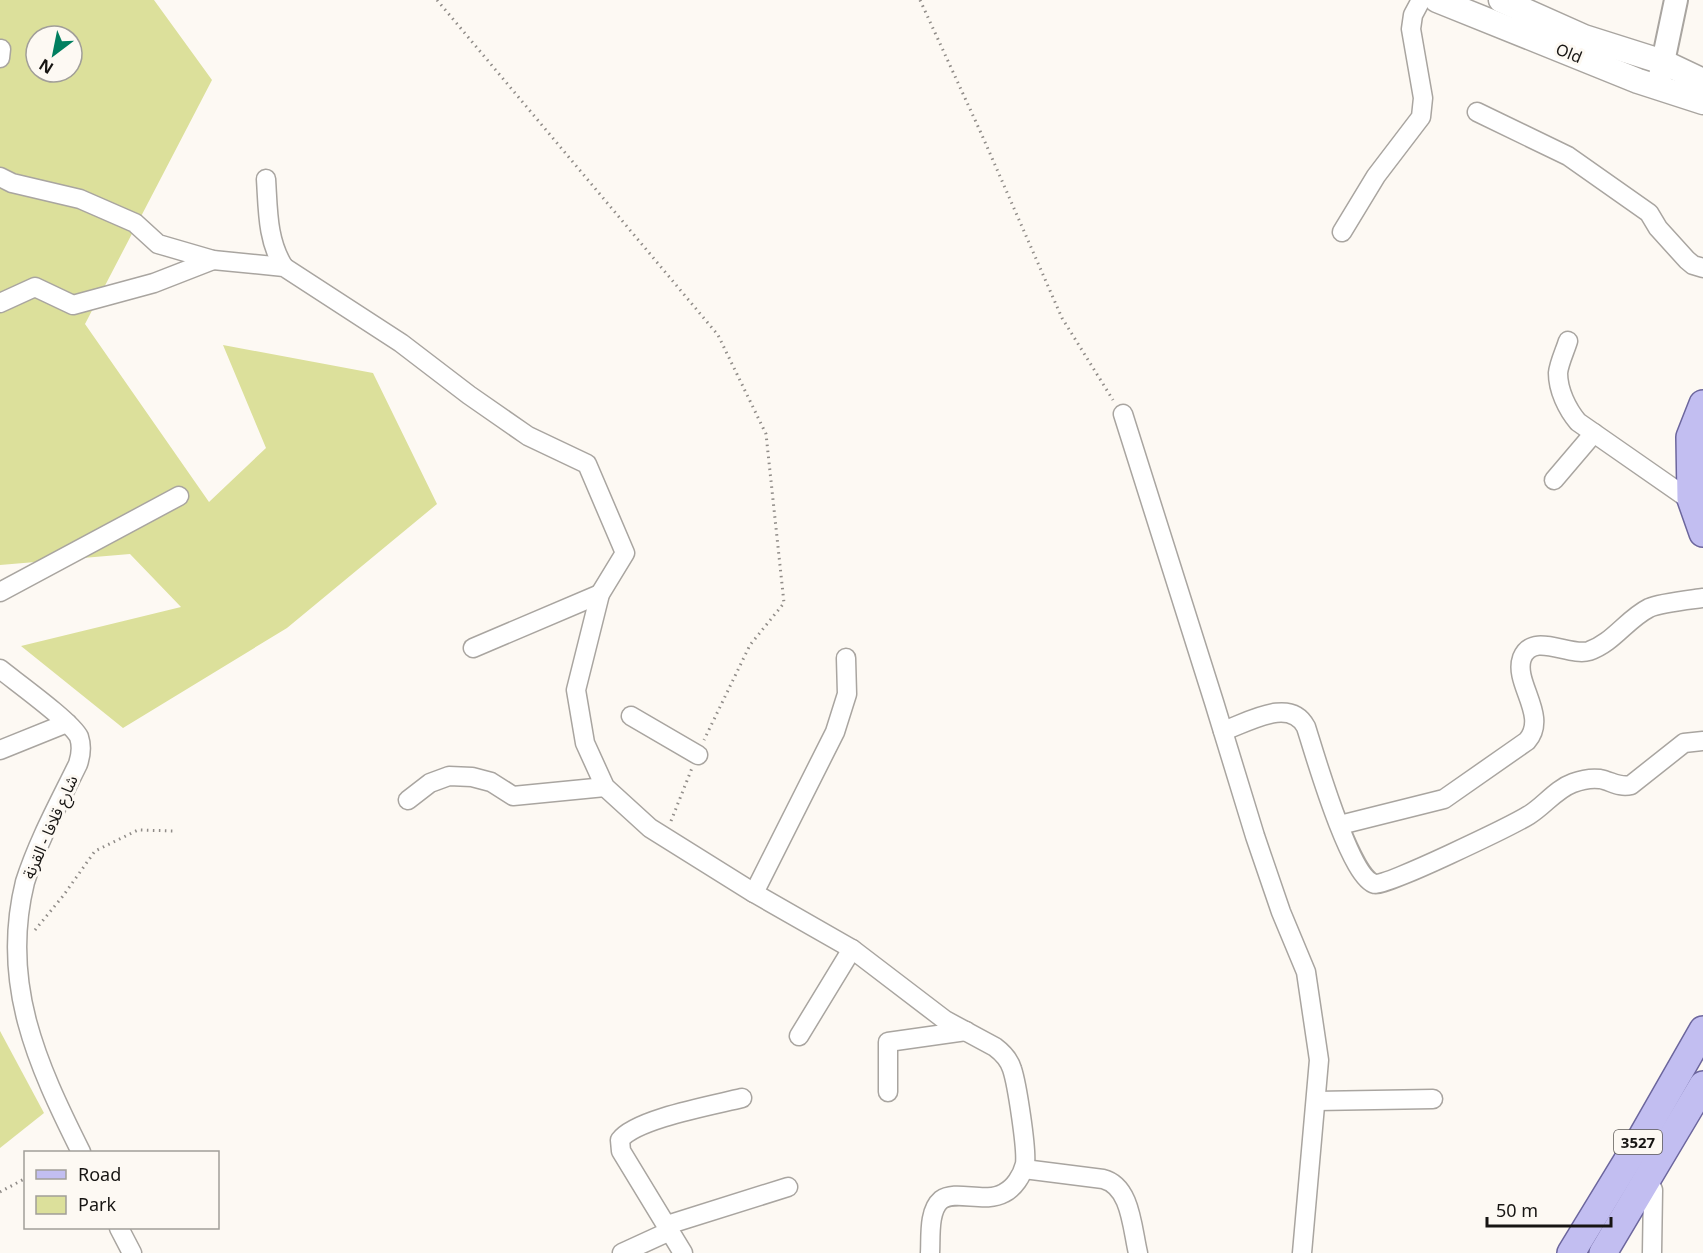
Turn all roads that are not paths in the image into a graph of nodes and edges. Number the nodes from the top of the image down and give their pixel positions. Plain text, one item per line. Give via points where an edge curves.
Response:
1 (1421, 0) edge
2 (1437, 0) edge
3 (1501, 0) edge
4 (1676, 0) edge
5 (1, 49) edge
6 (0, 58) edge
7 (1663, 62) junction
8 (1703, 81) edge
9 (1657, 87) junction
10 (1703, 102) edge
11 (1478, 112) dead end
12 (0, 177) edge
13 (266, 179) dead end
14 (1342, 232) dead end
15 (213, 260) junction
16 (284, 267) junction
17 (1703, 268) edge
18 (0, 303) edge
19 (1569, 341) dead end
20 (1703, 404) edge
21 (1122, 414) road end
22 (1594, 433) junction
23 (1554, 480) dead end
24 (179, 496) dead end
25 (1693, 502) junction
26 (1703, 533) edge
27 (0, 592) edge
28 (600, 594) junction
29 (1703, 598) edge
30 (473, 648) dead end
31 (846, 658) dead end
32 (0, 669) edge
33 (631, 716) dead end
34 (67, 723) junction
35 (1223, 732) junction
36 (1703, 741) edge
37 (0, 750) edge
38 (698, 755) road end
39 (605, 787) junction
40 (408, 800) dead end
41 (1340, 825) junction
42 (754, 893) junction
43 (852, 948) junction
44 (1703, 1030) edge
45 (966, 1031) junction
46 (799, 1036) dead end
47 (1703, 1085) edge
48 (888, 1092) dead end
49 (742, 1098) dead end
50 (1433, 1099) dead end
51 (1316, 1101) junction
52 (81, 1151) edge
53 (1024, 1168) junction
54 (1647, 1176) junction
55 (788, 1187) dead end
56 (669, 1228) junction
57 (120, 1229) edge
58 (132, 1253) edge
59 (622, 1253) edge
60 (683, 1253) edge
61 (930, 1253) edge
62 (1138, 1253) edge
63 (1302, 1253) edge
64 (1570, 1253) edge
65 (1603, 1253) edge
66 (1652, 1253) edge

1 - 14 street via 1411,29 1422,96 1421,117 1376,176
2 - 9 main road, Old
3 - 7 main road, Old via 1584,37
4 - 7 street
5 - 6 street
7 - 8 main road, Old
7 - 9 street
9 - 10 main road, Old
11 - 17 street via 1568,156 1649,213 1687,260
12 - 15 street via 80,199 135,223 158,244
13 - 16 street via 275,254
15 - 16 street
15 - 18 street via 154,283 74,305 35,287
16 - 28 street via 401,343 528,436 587,464 625,553
19 - 22 street via 1558,371 1564,400 1578,422
20 - 25 main road via 1690,437
21 - 35 street
22 - 23 street
22 - 25 street
24 - 27 street
25 - 26 main road
28 - 30 street
28 - 39 street via 576,697 585,743
29 - 41 street via 1649,608 1602,645 1586,652 1543,645 1531,647 1521,666 1535,723 1527,741 1444,799
31 - 42 street via 847,694 835,732
32 - 34 street, شارع قلافا - القرنة
33 - 38 street
34 - 37 street
34 - 52 street, شارع قلافا - القرنة via 80,741 80,760 34,857 18,908 13,950 16,987 40,1069
35 - 41 street via 1277,712 1296,715 1306,727
35 - 51 street via 1281,912 1306,972 1319,1060
36 - 41 street via 1684,743 1628,786 1599,779 1571,784 1530,815 1381,884 1369,881 1354,862
39 - 40 street via 513,796 491,782 449,776 430,783
39 - 42 street via 664,836
42 - 43 street
43 - 45 street via 945,1020
43 - 46 street
44 - 64 main road, 3527
45 - 48 street via 888,1042
45 - 53 street via 1002,1052 1012,1068 1025,1149
47 - 54 main road
49 - 56 street via 647,1123 620,1140 620,1149
50 - 51 street
51 - 63 street
53 - 61 street via 1013,1187 1002,1195 952,1196 941,1201 934,1212
53 - 62 street via 1113,1183 1124,1195
54 - 65 main road, 3527
54 - 66 street via 1653,1190
55 - 56 street
56 - 59 street
56 - 60 street
57 - 58 street

